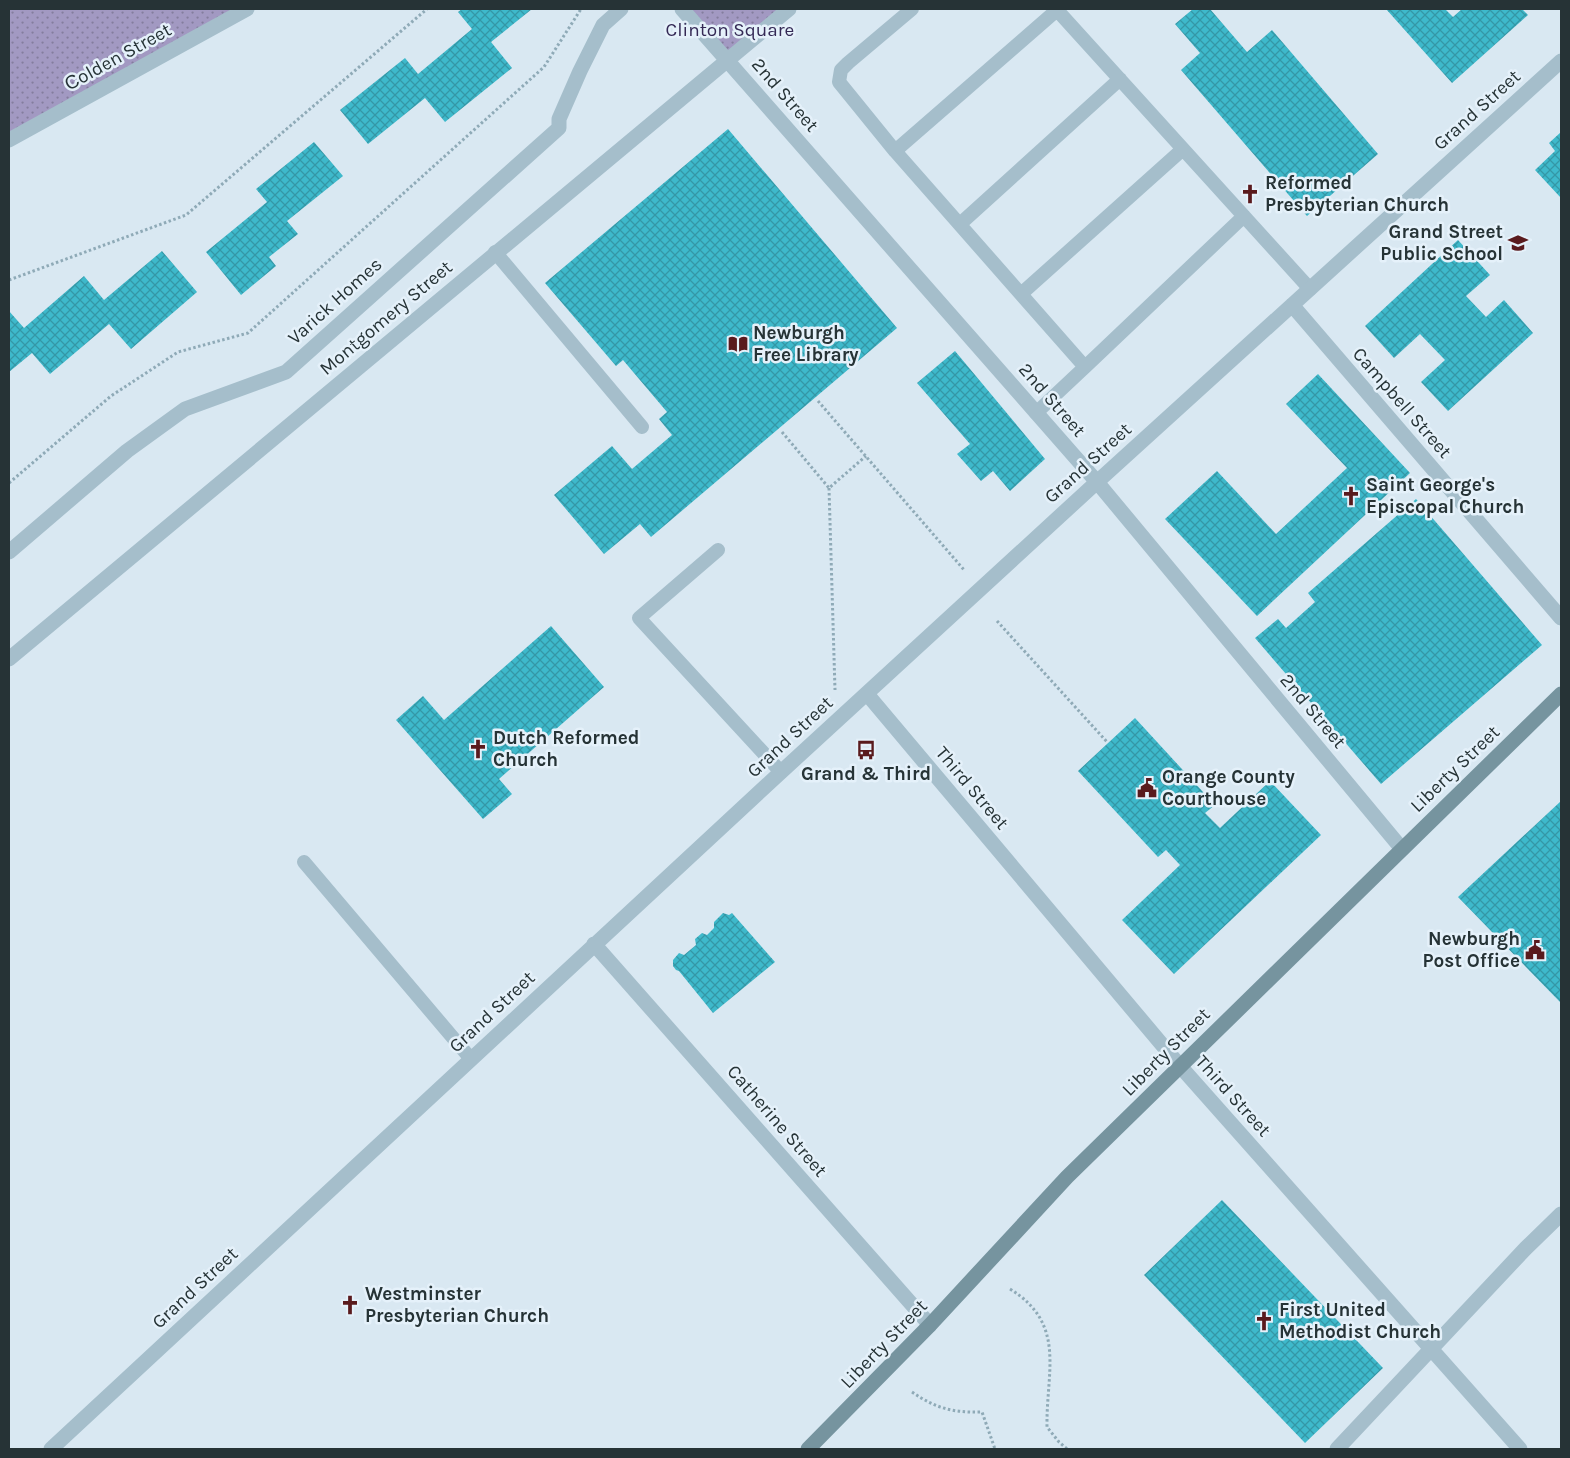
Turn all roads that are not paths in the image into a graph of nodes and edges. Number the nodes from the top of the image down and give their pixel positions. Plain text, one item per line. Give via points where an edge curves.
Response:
1 (247, 9) edge
2 (621, 9) edge
3 (682, 9) edge
4 (789, 9) edge
5 (912, 9) edge
6 (1058, 9) edge
7 (728, 60) junction
8 (1561, 61) edge
9 (1120, 80) junction
10 (9, 140) edge
11 (1183, 149) junction
12 (895, 151) junction
13 (1244, 216) junction
14 (960, 224) junction
15 (495, 252) junction
16 (1310, 289) junction
17 (1021, 294) junction
18 (1292, 305) junction
19 (1085, 366) junction
20 (1036, 413) junction
21 (642, 427) dead end
22 (1097, 482) junction
23 (718, 550) dead end
24 (9, 552) edge
25 (1561, 618) edge
26 (9, 659) edge
27 (866, 694) junction
28 (1561, 694) edge
29 (781, 772) junction
30 (1402, 849) junction
31 (304, 862) dead end
32 (594, 944) junction
33 (471, 1058) junction
34 (1180, 1066) junction
35 (1561, 1214) edge
36 (930, 1326) junction
37 (1431, 1349) junction
38 (812, 1448) edge
39 (51, 1449) edge
40 (1338, 1449) edge
41 (1520, 1449) edge

1 - 10 street, Сolden Street
2 - 24 street, Varick Homes via 603,25 562,111 559,128 286,372 185,409 126,451
3 - 7 street, 2nd Street
4 - 7 street, Montgomery Street
5 - 12 lane via 848,62 841,70 838,82
6 - 9 lane
6 - 12 lane
7 - 15 street, Montgomery Street
7 - 20 street, 2nd Street
8 - 16 street, Grand Street
9 - 11 lane
9 - 14 lane
11 - 13 lane
11 - 17 lane
12 - 14 lane
13 - 16 lane
13 - 19 lane
14 - 17 lane
15 - 21 lane
15 - 26 street, Montgomery Street
16 - 18 street, Grand Street
17 - 19 lane
18 - 22 street, Grand Street
18 - 25 street, Campbell Street
19 - 20 lane
20 - 22 street, 2nd Street
22 - 27 street, Grand Street
22 - 30 street, 2nd Street
23 - 29 lane via 639,618
27 - 29 street, Grand Street
27 - 34 street, Third Street
28 - 30 street, Liberty Street
29 - 32 street, Grand Street
30 - 34 street, Liberty Street
31 - 33 lane
32 - 33 street, Grand Street
32 - 36 street, Catherine Street
33 - 39 street, Grand Street
34 - 36 street, Liberty Street via 1067,1177
34 - 37 street, Third Street
35 - 37 street
36 - 38 street, Liberty Street
37 - 40 street
37 - 41 street, Third Street

